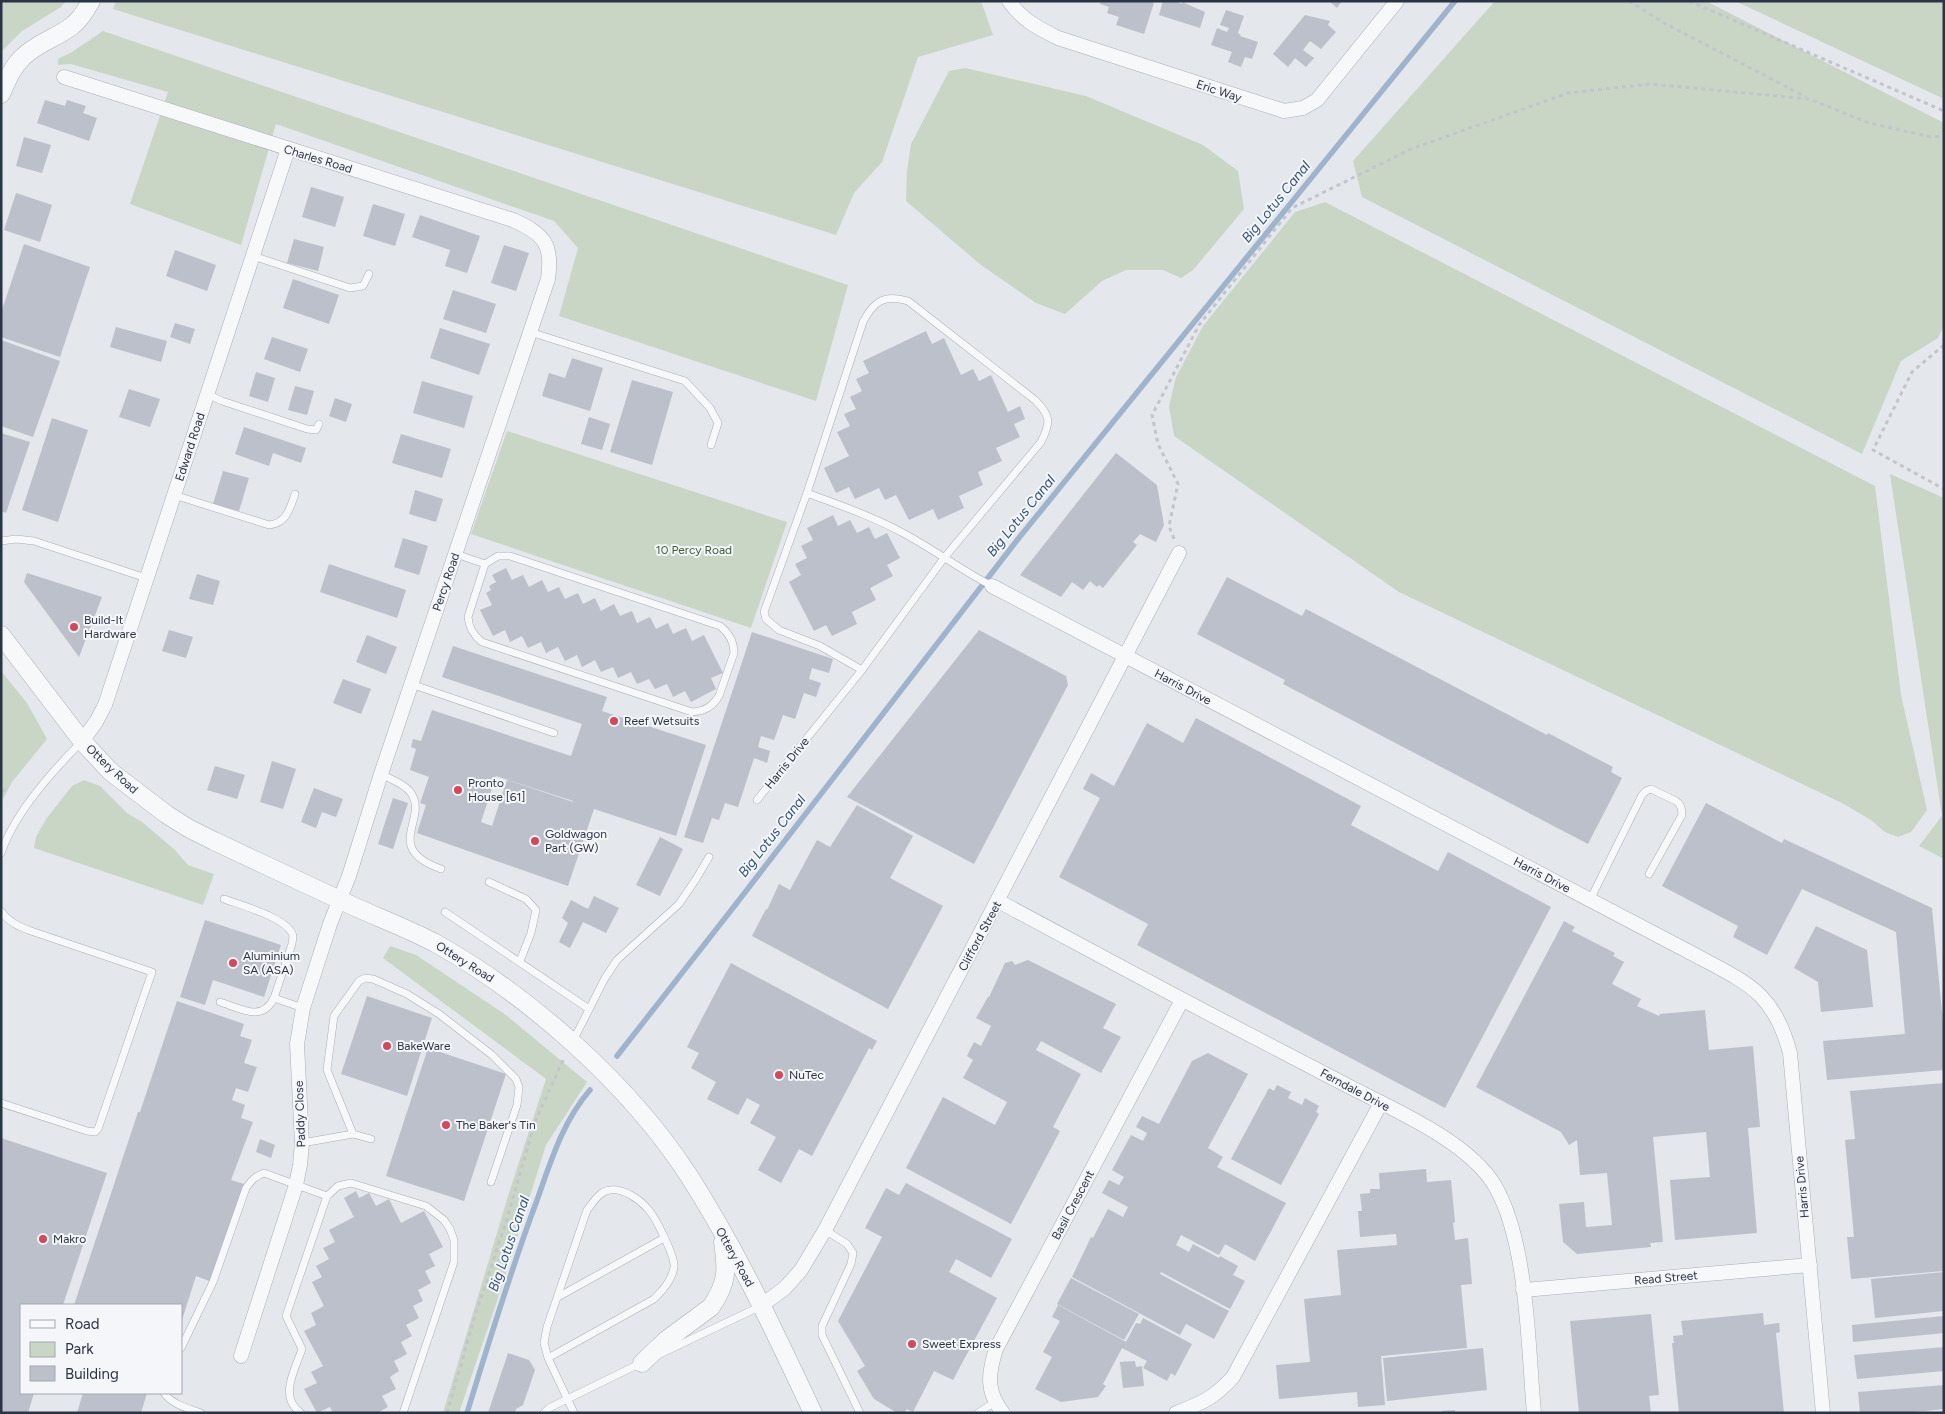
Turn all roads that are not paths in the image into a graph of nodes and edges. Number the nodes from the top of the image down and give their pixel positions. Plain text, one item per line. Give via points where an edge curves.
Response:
1 (91, 1) edge
2 (1009, 1) edge
3 (1397, 1) edge
4 (64, 77) dead end
5 (1, 94) edge
6 (288, 149) junction
7 (253, 256) junction
8 (550, 264) joint
9 (369, 274) dead end
10 (530, 332) junction
11 (207, 394) junction
12 (319, 424) dead end
13 (711, 445) dead end
14 (807, 493) junction
15 (296, 494) dead end
16 (174, 495) junction
17 (1, 541) edge
18 (1179, 553) road end
19 (456, 554) junction
20 (944, 558) junction
21 (485, 564) junction
22 (146, 578) junction
23 (992, 586) joint
24 (1, 635) edge
25 (1126, 657) junction
26 (862, 670) junction
27 (411, 684) junction
28 (554, 733) dead end
29 (82, 741) junction
30 (381, 774) junction
31 (757, 800) dead end
32 (1, 853) edge
33 (709, 856) dead end
34 (441, 869) dead end
35 (1649, 874) dead end
36 (489, 882) dead end
37 (224, 899) dead end
38 (339, 900) junction
39 (1590, 900) junction
40 (998, 901) junction
41 (1, 911) edge
42 (445, 912) dead end
43 (520, 961) junction
44 (274, 998) junction
45 (1182, 1000) junction
46 (220, 1002) dead end
47 (303, 1008) junction
48 (589, 1009) junction
49 (568, 1051) junction
50 (1, 1103) edge
51 (1381, 1103) junction
52 (353, 1134) junction
53 (371, 1139) dead end
54 (302, 1143) junction
55 (491, 1182) dead end
56 (296, 1185) junction
57 (327, 1196) junction
58 (825, 1230) junction
59 (722, 1232) junction
60 (664, 1238) junction
61 (1810, 1265) junction
62 (1523, 1290) junction
63 (558, 1296) junction
64 (762, 1305) junction
65 (182, 1346) edge
66 (241, 1356) dead end
67 (548, 1358) junction
68 (642, 1363) junction
69 (165, 1394) edge
70 (567, 1399) junction
71 (999, 1407) edge
72 (201, 1413) edge
73 (301, 1413) edge
74 (403, 1413) edge
75 (544, 1413) edge
76 (574, 1413) edge
77 (813, 1413) edge
78 (860, 1413) edge
79 (978, 1413) edge
80 (1176, 1413) edge
81 (1534, 1413) edge
82 (1823, 1413) edge

1 - 5 street via 72,26 22,58 9,75
2 - 3 street, Eric Way via 1017,13 1035,27 1058,38 1284,111 1303,108 1317,100
4 - 6 street, Charles Road
6 - 7 street, Edward Road
6 - 8 street, Charles Road via 513,220 533,229 543,238
7 - 9 lane via 350,288 363,286
7 - 11 street, Edward Road
8 - 10 street, Percy Road
10 - 13 lane via 685,381 710,408 718,424
10 - 19 street, Percy Road
11 - 12 lane via 307,429 316,430
11 - 16 street, Edward Road
14 - 20 lane, Harris Drive via 878,520
14 - 20 lane, Harris Drive via 863,322 870,309 881,300 895,297 908,301 1036,400 1049,420 1041,442
14 - 26 lane via 764,612 766,620 779,630 820,646
15 - 16 lane via 283,521 269,526
16 - 22 street, Edward Road
17 - 22 lane via 34,541
18 - 25 street, Clifford Street
19 - 21 lane
19 - 27 street, Percy Road
20 - 23 lane, Harris Drive
20 - 26 lane, Harris Drive
21 - 21 lane via 498,556 510,556 720,626 729,635 734,653 719,696 705,710 692,712 482,642 473,633 468,617
22 - 29 street, Edward Road via 105,705
23 - 25 street, Harris Drive
24 - 29 street, Ottery Road
25 - 39 street, Harris Drive
25 - 40 street, Clifford Street
26 - 31 lane, Harris Drive
27 - 28 lane
27 - 30 street, Percy Road
29 - 32 lane via 22,813
29 - 38 street, Ottery Road via 111,772 139,795 188,828
30 - 34 lane via 410,791 414,799 411,847 417,857
30 - 38 street, Percy Road
33 - 48 lane via 679,904 618,960
35 - 39 lane via 1682,815 1679,803 1650,789 1642,795
36 - 43 lane via 526,899 536,910
37 - 44 lane via 274,917 293,936
38 - 47 street, Paddy Close
38 - 49 street, Ottery Road via 436,943 457,956 543,1017
39 - 61 street, Harris Drive via 1730,973 1770,1004 1790,1053
40 - 45 street, Ferndale Drive
40 - 58 street, Clifford Street
41 - 50 lane via 16,925 31,932 152,972 95,1132
42 - 43 lane
43 - 48 lane
44 - 46 lane via 270,1006 260,1012
44 - 47 lane
45 - 51 street, Ferndale Drive
45 - 71 street, Basil Crescent via 996,1349 990,1368 990,1385
47 - 54 street, Paddy Close via 297,1044
48 - 49 lane
49 - 59 street, Ottery Road via 590,1060 642,1115 689,1176
51 - 62 street, Ferndale Drive via 1452,1142 1478,1164 1495,1186 1514,1234
51 - 80 street via 1233,1377 1219,1393
52 - 53 lane
52 - 54 lane
52 - 55 lane via 327,1070 334,1016 359,981 365,978 407,994 439,1014 492,1055 516,1079 519,1087 517,1105
54 - 56 street, Paddy Close
56 - 57 lane
56 - 65 lane via 264,1174 246,1188 213,1282
56 - 66 street, Paddy Close
57 - 73 lane via 286,1316 302,1349 288,1389 290,1401
57 - 74 lane via 338,1186 351,1183 426,1206 444,1220 454,1240 454,1262
58 - 64 street, Clifford Street via 801,1270 785,1288
58 - 78 lane via 847,1244 853,1253 822,1326 822,1335
59 - 64 street, Ottery Road
59 - 68 street via 726,1274 716,1299
60 - 63 lane
60 - 63 lane via 648,1208 631,1194 610,1190 599,1195 587,1210
60 - 67 lane via 674,1266 664,1289 654,1299
61 - 62 street, Read Street
61 - 82 street, Harris Drive
62 - 81 street, Ferndale Drive
63 - 67 lane via 544,1343
64 - 68 lane
64 - 77 street, Ottery Road
67 - 70 lane
68 - 70 lane
69 - 72 lane via 177,1405
70 - 75 lane
70 - 76 lane
71 - 79 lane

